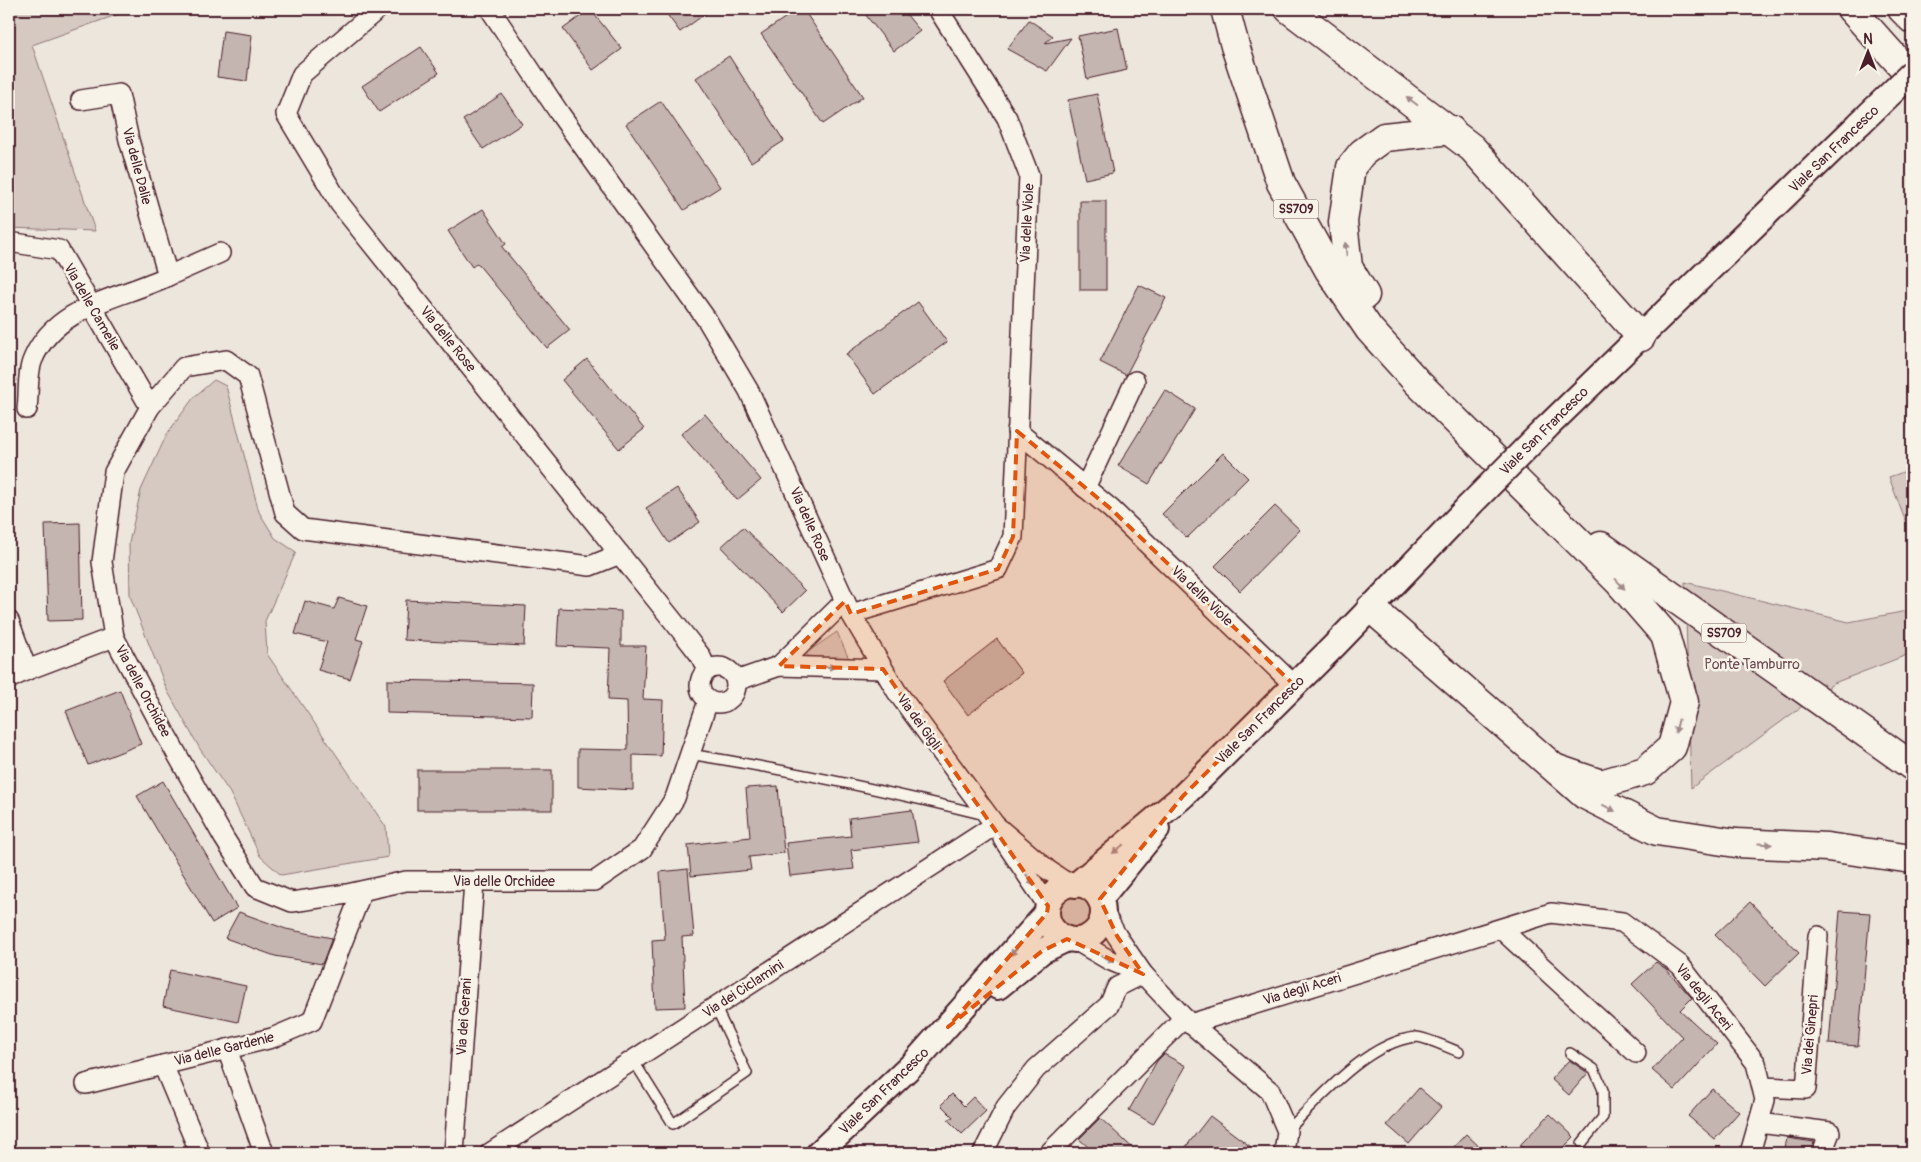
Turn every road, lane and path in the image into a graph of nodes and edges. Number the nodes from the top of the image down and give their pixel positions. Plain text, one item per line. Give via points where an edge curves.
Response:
1 (378, 9) edge
2 (490, 9) edge
3 (938, 9) edge
4 (1225, 9) edge
5 (1289, 9) edge
6 (1850, 9) edge
7 (1902, 9) edge
8 (1912, 19) edge
9 (1912, 75) edge
10 (81, 100) dead end
11 (1451, 130) junction
12 (9, 242) edge
13 (220, 253) dead end
14 (168, 276) junction
15 (91, 305) junction
16 (1641, 337) junction
17 (1136, 381) dead end
18 (1418, 383) junction
19 (150, 407) junction
20 (27, 409) dead end
21 (1017, 431) junction
22 (1085, 488) junction
23 (1537, 500) junction
24 (620, 554) junction
25 (848, 608) junction
26 (1371, 608) junction
27 (9, 620) edge
28 (114, 637) junction
29 (779, 666) junction
30 (883, 669) junction
31 (27, 670) junction
32 (707, 670) junction
33 (9, 679) edge
34 (736, 681) junction
35 (1294, 685) junction
36 (708, 701) junction
37 (689, 754) junction
38 (1912, 766) edge
39 (1557, 769) junction
40 (1183, 796) junction
41 (992, 820) junction
42 (1912, 860) edge
43 (474, 882) junction
44 (1073, 885) junction
45 (362, 891) junction
46 (1101, 905) junction
47 (1048, 909) junction
48 (1501, 929) junction
49 (1818, 936) dead end
50 (1071, 940) junction
51 (1143, 974) junction
52 (715, 1006) junction
53 (1187, 1021) junction
54 (948, 1027) junction
55 (227, 1049) junction
56 (1459, 1052) dead end
57 (1570, 1053) dead end
58 (1636, 1054) dead end
59 (632, 1060) junction
60 (163, 1065) junction
61 (86, 1084) dead end
62 (1762, 1087) junction
63 (1759, 1123) junction
64 (1287, 1130) junction
65 (1582, 1143) dead end
66 (200, 1153) edge
67 (264, 1153) edge
68 (454, 1153) edge
69 (490, 1153) edge
70 (819, 1153) edge
71 (983, 1153) edge
72 (1049, 1153) edge
73 (1284, 1153) edge
74 (1750, 1153) edge
75 (1822, 1153) edge

1 - 24 street, Via delle Rose via 302,74 286,114 340,204
2 - 25 street, Via delle Rose via 564,120 707,320 750,391
3 - 21 street, Via delle Viole via 1007,118 1029,175
4 - 18 highway, SS709 via 1281,183 1329,270 1369,329
11 -> 5 highway
6 - 9 highway
7 - 8 highway
9 - 16 street, Viale San Francesco, bridge
10 - 14 street, Via delle Dalie via 119,94
11 - 16 highway via 1491,169
18 -> 11 highway via 1348,267 1344,213 1351,167 1362,152 1384,137
12 - 15 street, Via delle Camelie via 59,250
13 - 14 street
14 - 15 street
15 - 19 street, Via delle Camelie
15 - 20 street via 50,331 32,360
16 - 26 street, Viale San Francesco, bridge via 1546,428
17 - 22 street
18 - 23 highway, SS709
19 - 24 street, Via delle Orchidee via 184,367 226,360 248,376 285,513 303,529 590,566
19 - 28 street, Via delle Orchidee via 114,472 102,562
21 - 22 street, Via delle Viole
21 - 25 street, Via delle Viole via 1013,537 998,569
22 - 35 street, Via delle Viole via 1112,509
23 - 38 highway, SS709
23 -> 39 highway via 1619,582 1665,635 1684,702 1672,747 1645,771 1601,784
24 - 32 street, Via delle Rose via 700,655
25 - 29 street
25 - 30 street, Via dei Gigli
26 - 35 street, Viale San Francesco
26 - 39 highway
27 - 31 street
28 - 31 street
28 - 45 street, Via delle Orchidee via 192,782 255,887 292,902
29 -> 30 street
29 - 34 street
30 - 41 street, Via dei Gigli
31 - 33 street
32 - 34 street via 725,668 730,670
32 - 36 street via 699,685
34 - 36 street via 735,693 726,702
35 - 40 street, Viale San Francesco
36 - 37 street, Via delle Orchidee
37 - 41 lane via 782,769
37 - 43 street, Via delle Orchidee via 675,798 642,849 596,881
39 -> 42 highway via 1585,795 1657,831 1736,843 1827,847
40 -> 44 street, Viale San Francesco
40 - 46 street, Viale San Francesco
41 - 44 street, Via dei Gigli via 1048,870
41 -> 47 street, Via dei Gigli
41 - 52 street, Via dei Ciclamini
43 - 45 street, Via delle Orchidee via 406,881
43 - 68 street, Via dei Gerani
44 - 46 street via 1089,888
44 - 47 street via 1056,892
45 - 55 street, Via delle Gardenie via 312,1021 272,1038
46 - 50 street via 1102,920 1093,934
46 - 51 street via 1116,936
47 - 50 street via 1053,929
47 -> 54 street, Viale San Francesco
48 - 53 street, Via degli Aceri
48 - 58 street
48 - 62 street, Via degli Aceri via 1551,913 1622,922 1680,965 1756,1063
49 - 62 street, Via dei Ginepri via 1806,1089
50 -> 51 street
50 - 54 street, Viale San Francesco via 1042,951
51 - 53 street
51 - 71 street via 1117,987 1109,1005 1036,1069 1006,1107
52 - 59 street, Via dei Ciclamini
52 - 59 lane via 747,1073 673,1124
53 - 64 street via 1270,1091
53 - 72 street
54 - 70 street, Viale San Francesco
55 - 60 street, Via delle Gardenie
55 - 67 street
56 - 64 lane via 1417,1037 1383,1047 1341,1077
57 - 65 lane via 1594,1069 1603,1090 1603,1117
59 - 69 street, Via dei Ciclamini
60 - 61 street, Via delle Gardenie
60 - 66 street
62 - 63 street, Via degli Aceri via 1765,1100
63 - 74 street, Via degli Aceri
63 - 75 street via 1830,1132
64 - 73 street

